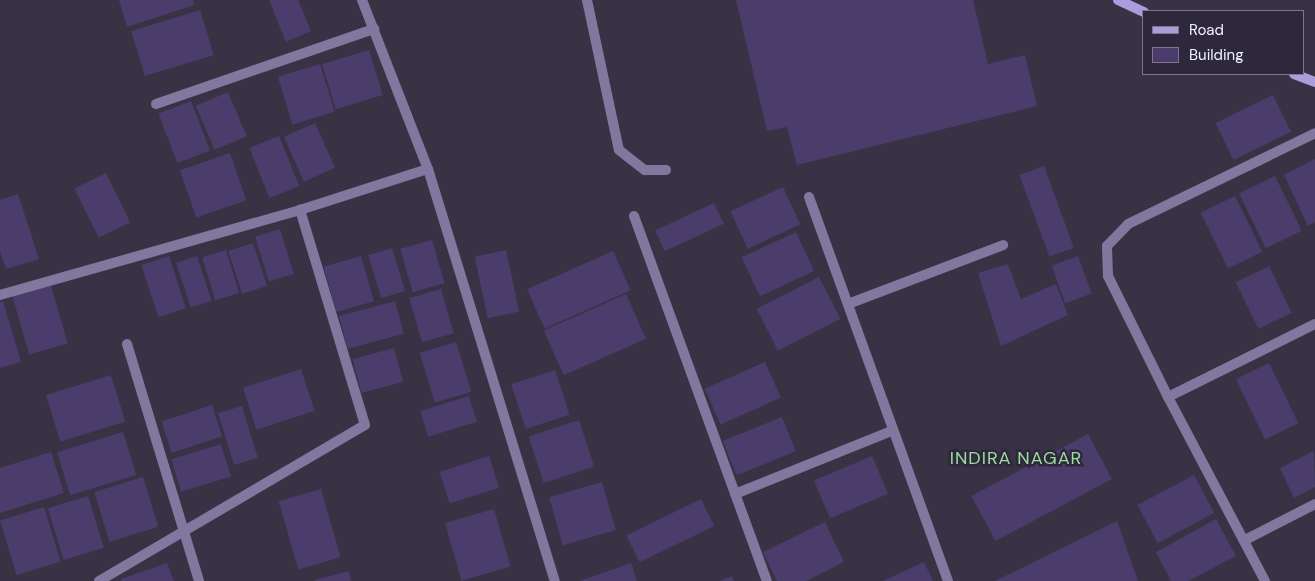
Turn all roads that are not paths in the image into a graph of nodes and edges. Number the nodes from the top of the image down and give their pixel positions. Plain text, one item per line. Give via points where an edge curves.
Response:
1 (362, 0) edge
2 (587, 0) edge
3 (1118, 0) edge
4 (1142, 11) edge
5 (374, 29) junction
6 (1297, 75) edge
7 (1315, 82) edge
8 (156, 104) dead end
9 (1315, 133) edge
10 (428, 169) junction
11 (666, 170) dead end
12 (809, 197) dead end
13 (300, 210) junction
14 (634, 216) dead end
15 (1003, 245) dead end
16 (0, 295) edge
17 (848, 304) junction
18 (1315, 324) edge
19 (127, 344) dead end
20 (1168, 397) junction
21 (892, 432) junction
22 (735, 494) junction
23 (1315, 504) edge
24 (184, 533) junction
25 (1245, 540) junction
26 (99, 581) edge
27 (199, 581) edge
28 (555, 581) edge
29 (767, 581) edge
30 (948, 581) edge
31 (1265, 581) edge

1 - 5 street
2 - 11 street via 619,150 645,170
3 - 4 street
5 - 8 street
5 - 10 street
6 - 7 street
9 - 20 street via 1128,224 1108,246 1108,276
10 - 13 street
10 - 28 street
12 - 17 street
13 - 16 street
13 - 24 street via 365,425
14 - 22 street
15 - 17 street
17 - 21 street
18 - 20 street
19 - 24 street
20 - 25 street
21 - 22 street
21 - 30 street
22 - 29 street
23 - 25 street
24 - 26 street
24 - 27 street
25 - 31 street

